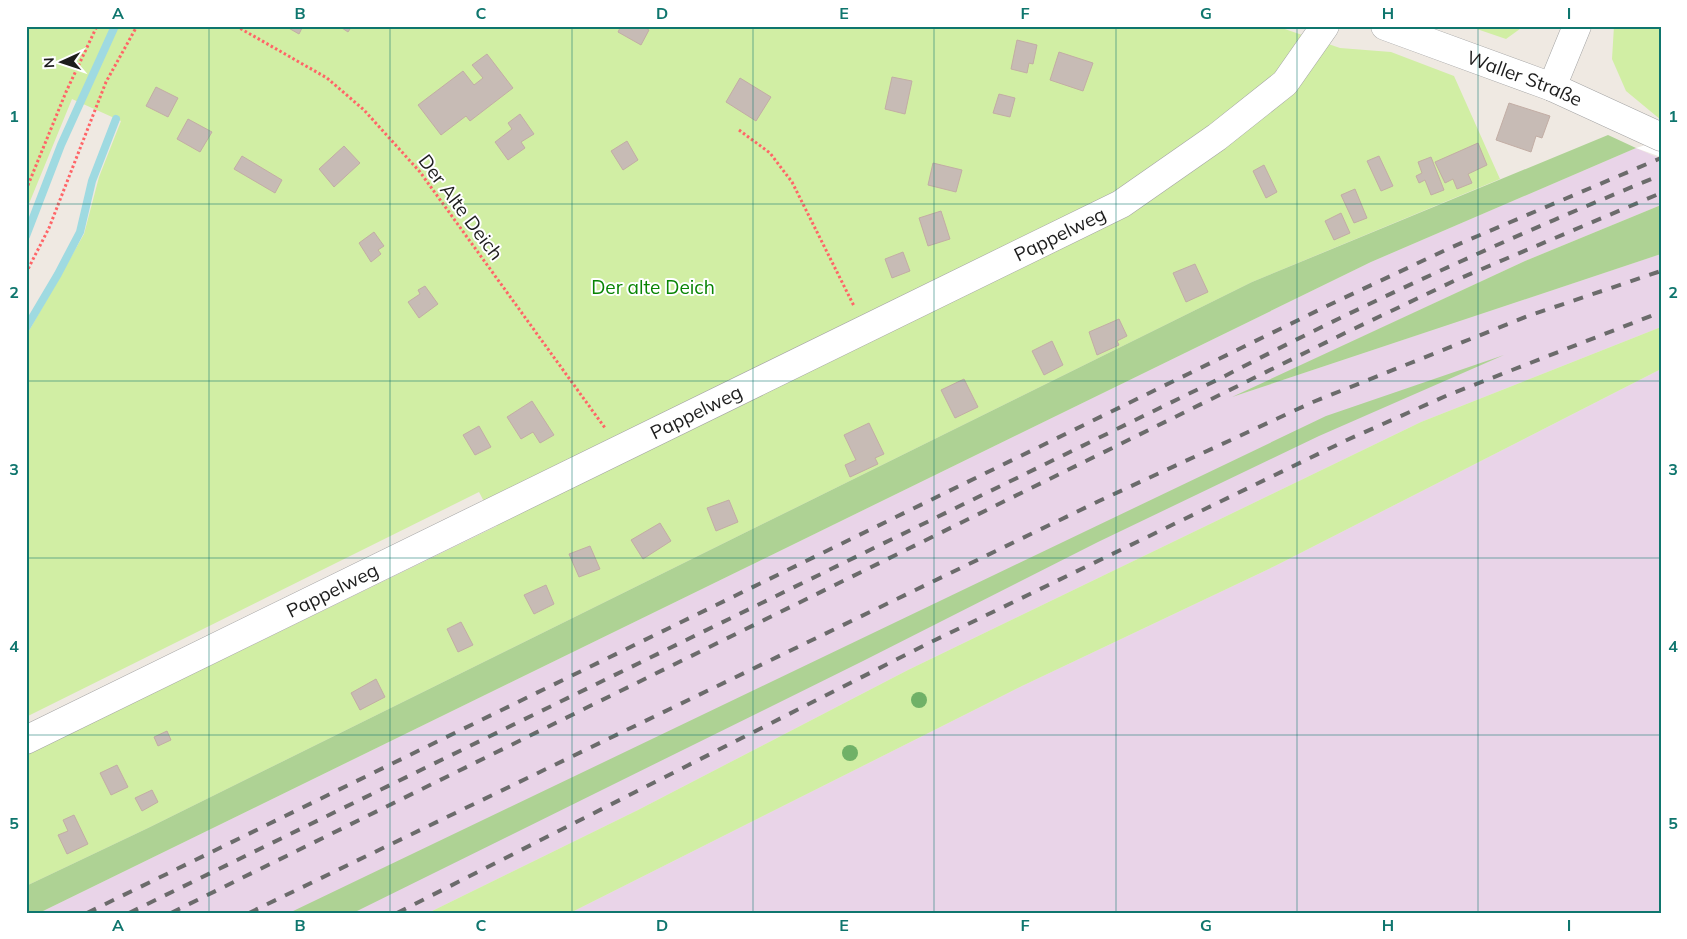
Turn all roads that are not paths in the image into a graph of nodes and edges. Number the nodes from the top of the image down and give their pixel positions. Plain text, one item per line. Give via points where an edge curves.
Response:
1 (1324, 26) edge
2 (1385, 26) edge
3 (1577, 26) edge
4 (1552, 87) junction
5 (1661, 137) edge
6 (26, 740) edge

1 - 6 street, Pappelweg via 1285,83 1218,136 1121,204
2 - 4 street, Waller Straße
3 - 4 street
4 - 5 street, Waller Straße

